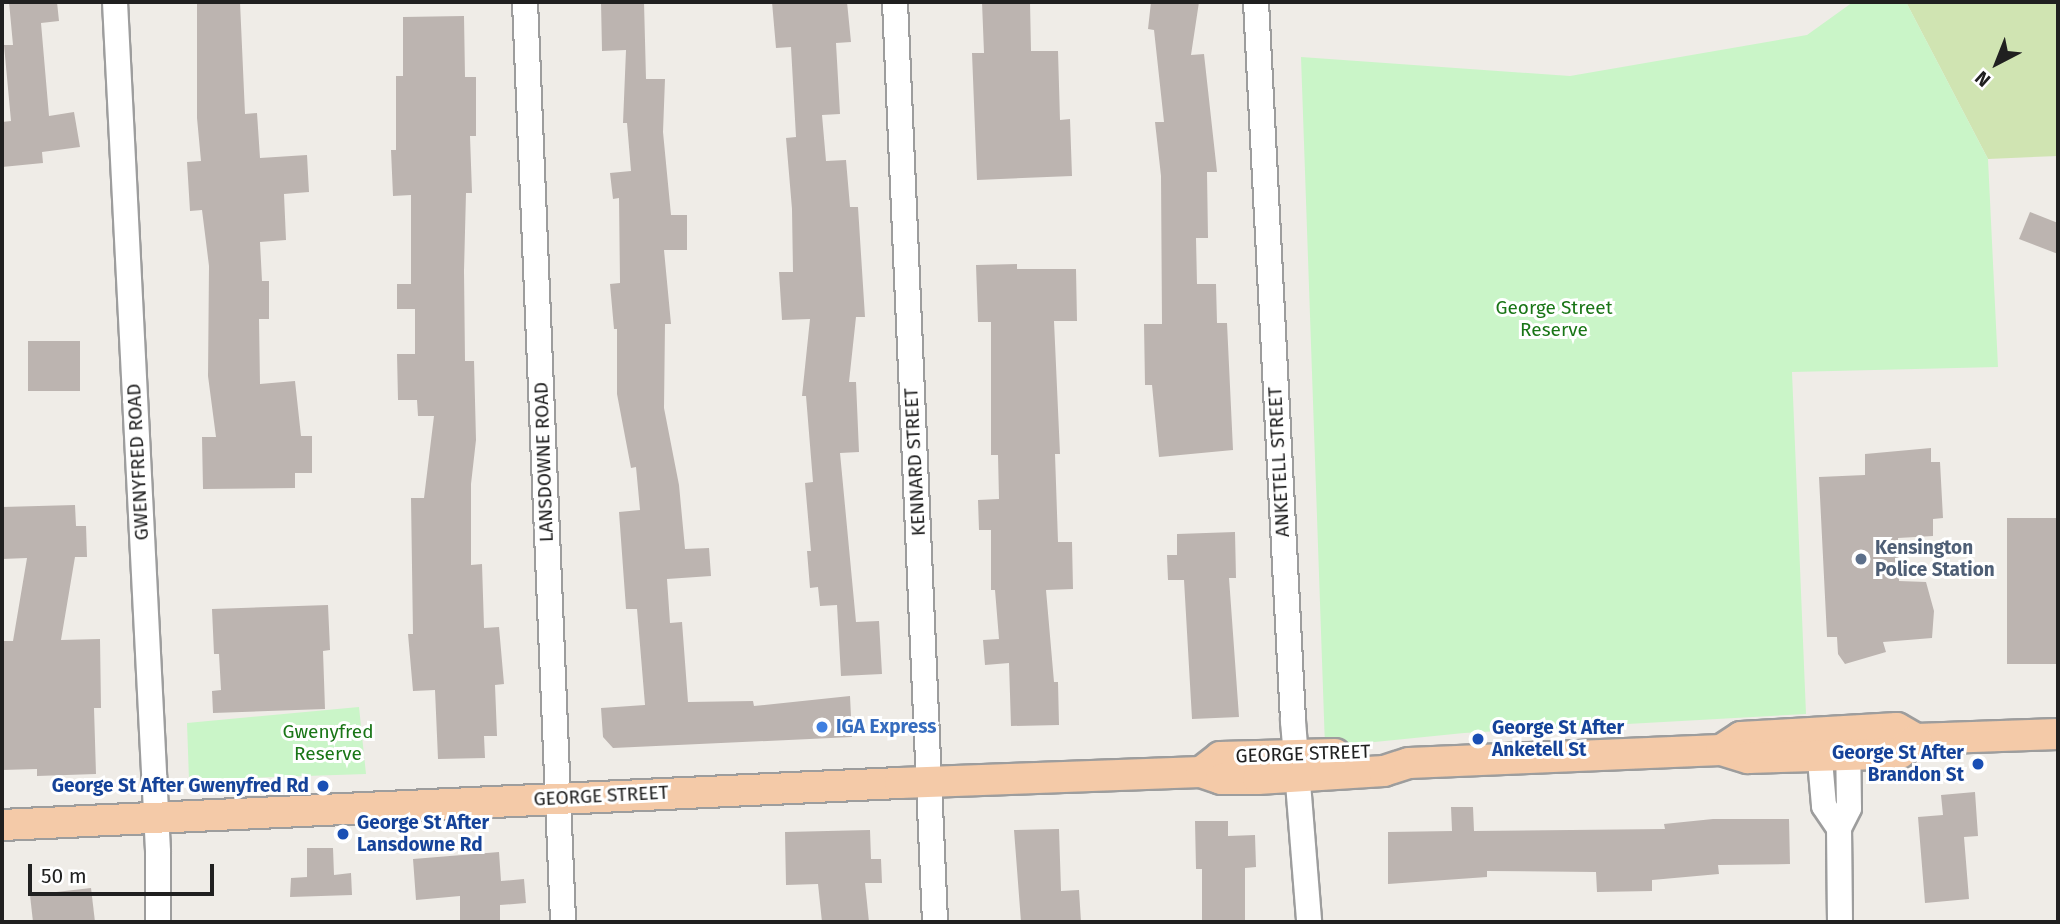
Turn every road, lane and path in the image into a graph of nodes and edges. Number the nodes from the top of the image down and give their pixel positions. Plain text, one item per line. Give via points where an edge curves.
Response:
1 (115, 2) edge
2 (525, 2) edge
3 (895, 2) edge
4 (1256, 2) edge
5 (2058, 734) edge
6 (1834, 744) junction
7 (1298, 766) junction
8 (930, 782) junction
9 (559, 797) junction
10 (156, 818) junction
11 (2, 825) edge
12 (158, 922) edge
13 (563, 922) edge
14 (935, 922) edge
15 (1309, 922) edge
16 (1840, 922) edge

1 - 10 street, GWENYFRED ROAD
2 - 9 street, LANSDOWNE ROAD
3 - 8 street, KENNARD STREET
4 - 7 street, ANKETELL STREET
5 - 6 main road, GEORGE STREET via 1916,739 1900,753
6 - 7 main road, GEORGE STREET via 1748,758 1721,750 1409,763 1386,751
6 - 16 street via 1849,808 1839,828
7 - 8 main road, GEORGE STREET via 1220,757 1201,772
7 - 15 street, ANKETELL STREET
8 - 9 main road, GEORGE STREET
8 - 14 street, KENNARD STREET
9 - 10 main road, GEORGE STREET
9 - 13 street, LANSDOWNE ROAD
10 - 11 main road, GEORGE STREET
10 - 12 street, GWENYFRED ROAD

